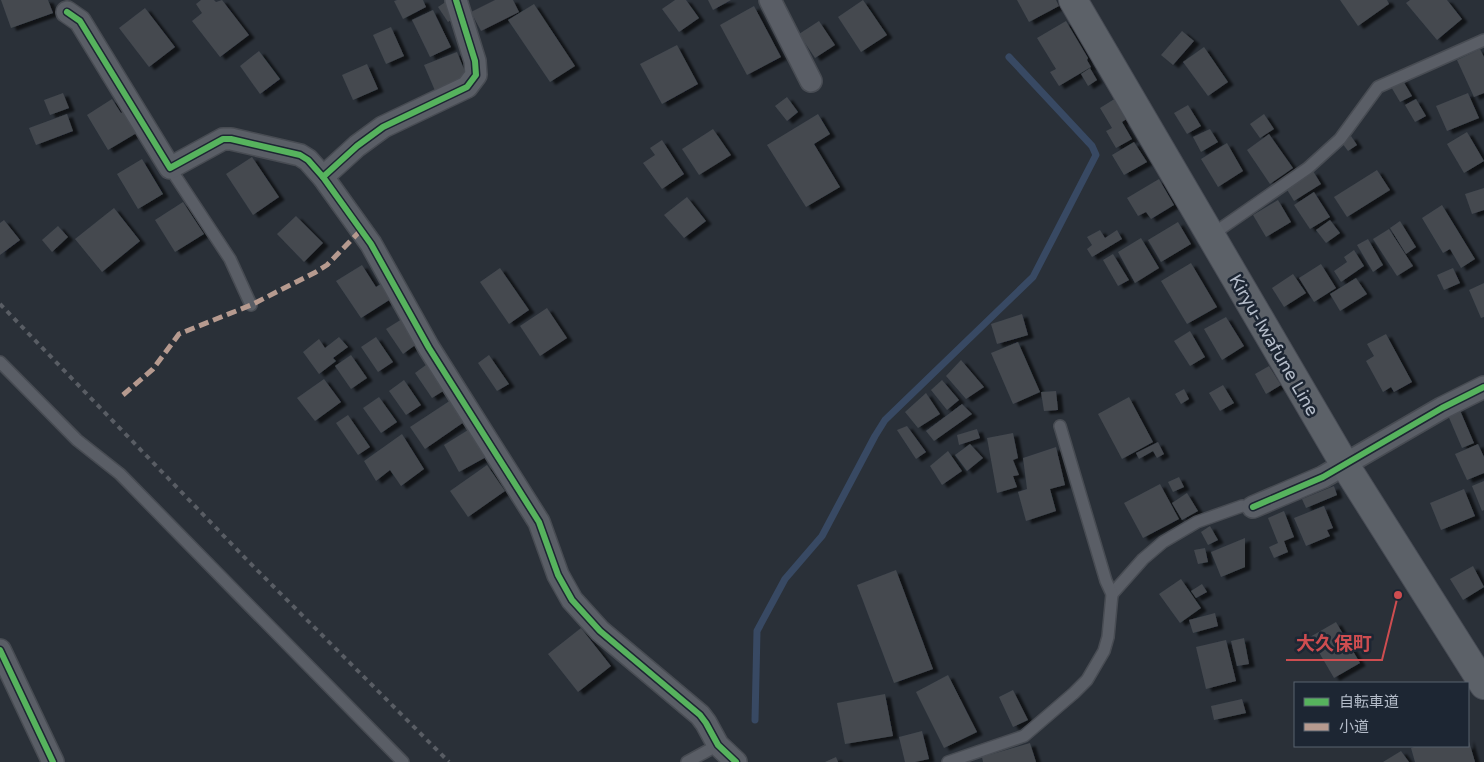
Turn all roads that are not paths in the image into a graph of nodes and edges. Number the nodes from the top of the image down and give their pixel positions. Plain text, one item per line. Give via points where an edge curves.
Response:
1 (456, 0) edge
2 (770, 0) edge
3 (1073, 0) edge
4 (67, 12) dead end
5 (1484, 40) edge
6 (811, 81) dead end
7 (170, 168) junction
8 (323, 177) junction
9 (1210, 236) junction
10 (251, 305) dead end
11 (0, 362) edge
12 (1484, 387) edge
13 (1060, 426) dead end
14 (1345, 464) junction
15 (1252, 507) joint
16 (1112, 594) junction
17 (0, 650) edge
18 (1484, 684) edge
19 (718, 744) junction
20 (53, 762) edge
21 (403, 762) edge
22 (687, 762) edge
23 (736, 762) edge
24 (948, 762) edge

1 - 8 street via 476,61 476,75 468,87 383,127
2 - 6 street
3 - 9 main road, Kiryu-Iwafune Line
4 - 7 street via 80,21
5 - 9 lane via 1378,87 1340,139 1308,168
7 - 8 street via 223,139 231,139 300,155
7 - 10 lane via 230,260
8 - 19 street via 371,244 429,348 539,522 558,575 572,600 600,631 700,715
9 - 14 main road, Kiryu-Iwafune Line
11 - 21 lane via 77,440 120,474
12 - 14 street
13 - 16 lane
14 - 15 street via 1323,477
14 - 18 main road, Kiryu-Iwafune Line
15 - 16 lane via 1242,506 1197,522 1163,542 1142,559
16 - 24 lane via 1104,651 1087,680 1024,736
17 - 20 street
19 - 22 lane
19 - 23 street

